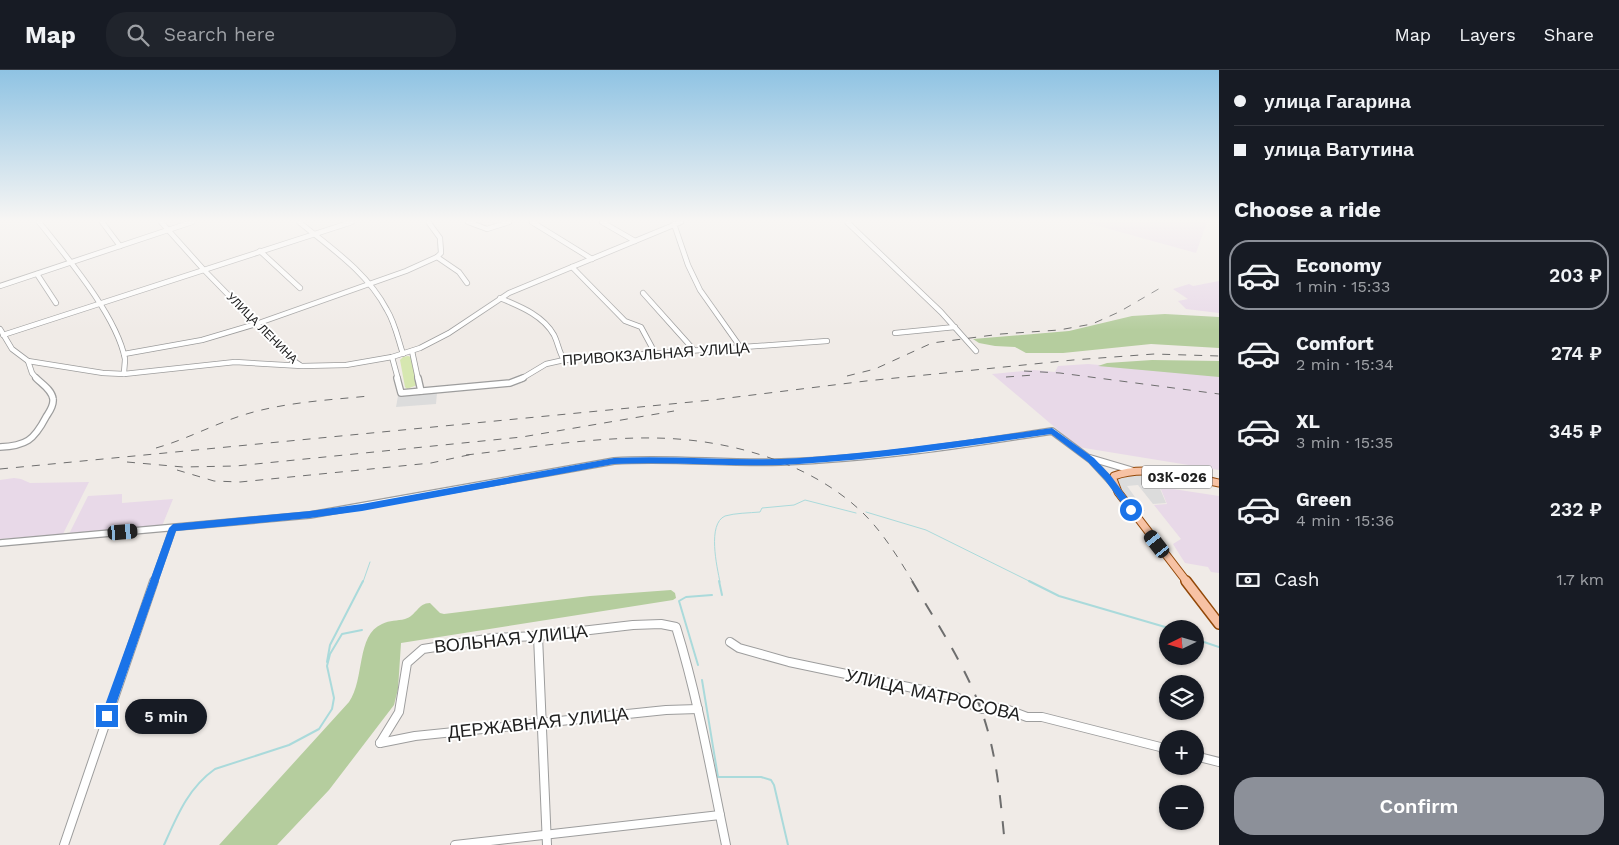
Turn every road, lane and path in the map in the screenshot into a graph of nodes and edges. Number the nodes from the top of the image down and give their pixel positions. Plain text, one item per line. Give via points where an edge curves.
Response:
1 (68, 258) edge
2 (83, 258) edge
3 (194, 258) edge
4 (239, 258) edge
5 (268, 258) edge
6 (342, 258) edge
7 (433, 258) edge
8 (438, 258) edge
9 (686, 258) edge
10 (885, 258) edge
11 (592, 259) edge
12 (71, 262) junction
13 (572, 268) junction
14 (204, 270) junction
15 (38, 274) junction
16 (468, 283) dead end
17 (371, 284) junction
18 (0, 286) edge
19 (300, 288) dead end
20 (643, 293) dead end
21 (500, 298) junction
22 (56, 303) dead end
23 (98, 304) junction
24 (256, 324) junction
25 (955, 327) junction
26 (0, 329) edge
27 (894, 333) dead end
28 (3, 335) junction
29 (827, 341) dead end
30 (741, 348) junction
31 (694, 350) junction
32 (412, 351) junction
33 (976, 351) dead end
34 (124, 354) junction
35 (403, 354) junction
36 (655, 354) junction
37 (392, 357) junction
38 (564, 360) junction
39 (28, 361) junction
40 (302, 366) junction
41 (124, 374) junction
42 (420, 391) junction
43 (0, 447) edge
44 (1085, 455) junction
45 (1136, 471) junction
46 (1219, 483) edge
47 (1115, 487) junction
48 (173, 528) junction
49 (0, 543) edge
50 (1219, 624) edge
51 (538, 636) junction
52 (730, 642) dead end
53 (698, 709) junction
54 (542, 724) junction
55 (380, 743) joint
56 (1159, 747) edge
57 (1204, 758) edge
58 (1219, 762) edge
59 (720, 815) junction
60 (546, 835) junction
61 (64, 845) edge
62 (455, 845) edge
63 (547, 845) edge
64 (726, 845) edge

1 - 12 street
2 - 12 street
3 - 14 street, УЛИЦА ЛЕНИНА
4 - 14 street
5 - 19 street
6 - 17 street
7 - 17 street
8 - 16 street
9 - 30 street via 700,290
10 - 25 street
11 - 13 street
12 - 15 street
12 - 23 street
13 - 21 street
13 - 36 street via 625,321 641,327
14 - 23 street
14 - 24 street, УЛИЦА ЛЕНИНА
15 - 18 street
15 - 22 street
17 - 24 street
17 - 35 street via 388,312
20 - 31 street
21 - 32 street via 448,333
21 - 38 street via 544,323 554,336
23 - 28 street
23 - 34 street via 116,331
24 - 34 street via 202,340
24 - 40 street, УЛИЦА ЛЕНИНА
25 - 27 street
25 - 33 street
26 - 28 street
28 - 39 street via 12,349
29 - 30 street, ПРИВОКЗАЛЬНАЯ УЛИЦА
30 - 31 street, ПРИВОКЗАЛЬНАЯ УЛИЦА
31 - 36 street, ПРИВОКЗАЛЬНАЯ УЛИЦА
32 - 35 street
32 - 42 street
34 - 41 street via 127,367
35 - 37 street
36 - 38 street, ПРИВОКЗАЛЬНАЯ УЛИЦА
37 - 40 street via 346,365
37 - 42 street, ПРИВОКЗАЛЬНАЯ УЛИЦА via 401,393
38 - 42 street, ПРИВОКЗАЛЬНАЯ УЛИЦА via 546,364 516,382
39 - 41 street
39 - 43 street via 28,369 53,399 50,411 33,439
40 - 41 street via 235,362
44 - 45 street
44 - 47 street
44 - 48 street via 1052,431 903,452 799,461 614,461 310,515
45 - 46 main road, 03К-026
45 - 47 main road, 03К-026 via 1116,474 1113,479
47 - 50 main road, 03К-026
48 - 49 street
48 - 61 street
51 - 53 street, ВОЛЬНАЯ УЛИЦА via 632,625 676,627
51 - 54 street
51 - 55 street, ВОЛЬНАЯ УЛИЦА via 493,638 430,647 417,652 405,668 399,712
52 - 56 street, УЛИЦА МАТРОСОВА via 739,648 789,662 956,696 981,710 1010,710 1027,717 1053,720
53 - 54 street, ДЕРЖАВНАЯ УЛИЦА
53 - 59 street
54 - 55 street, ДЕРЖАВНАЯ УЛИЦА via 415,736
54 - 60 street
57 - 58 street
59 - 60 street
59 - 64 street
60 - 62 street
60 - 63 street

